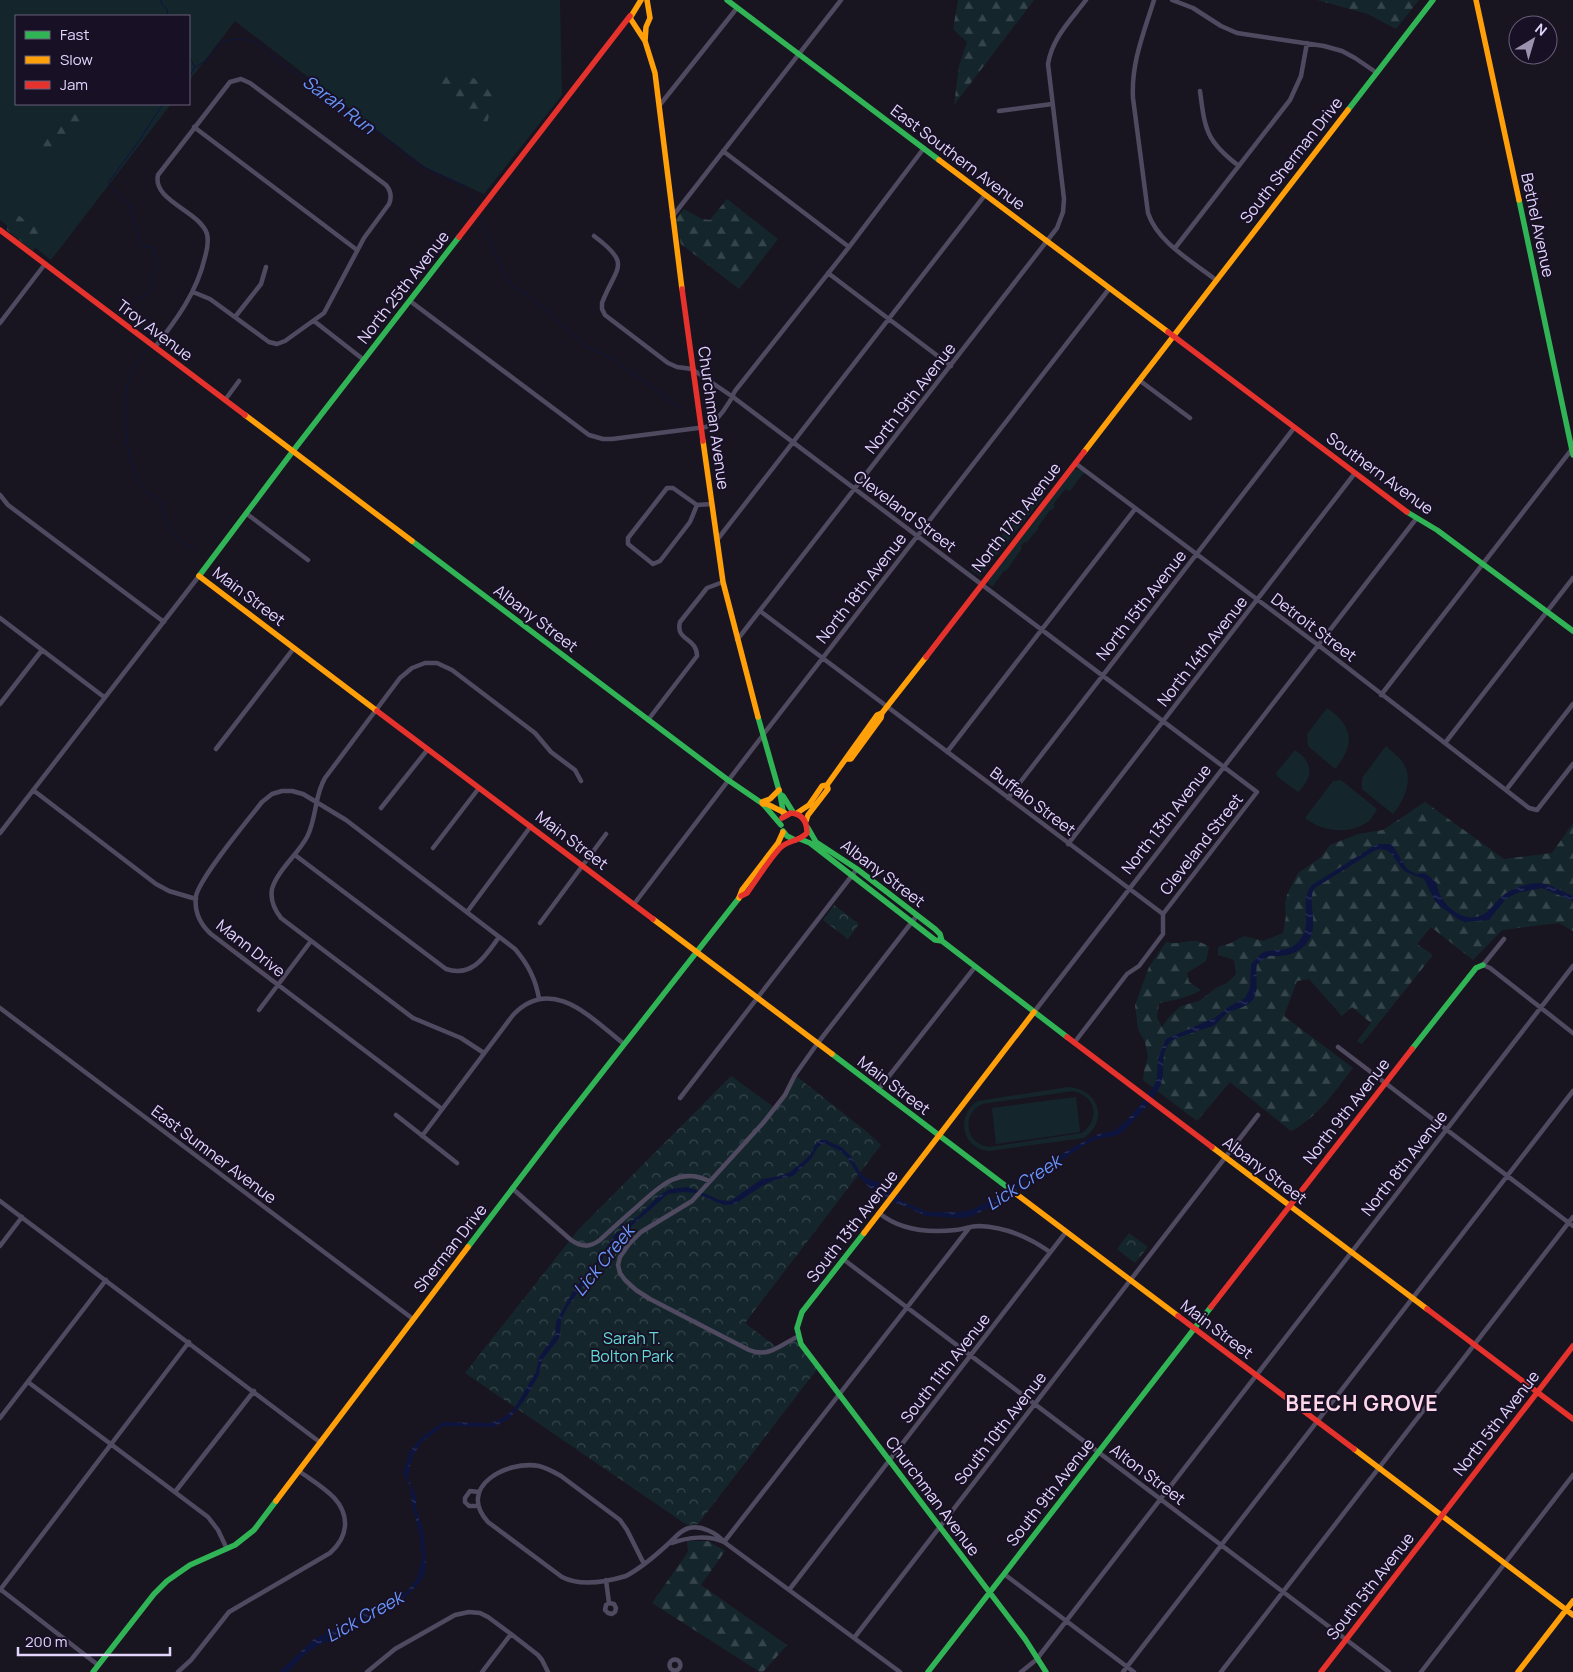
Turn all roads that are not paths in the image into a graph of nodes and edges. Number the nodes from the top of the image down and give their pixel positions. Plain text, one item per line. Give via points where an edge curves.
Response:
1 (642, 0) edge
2 (648, 0) edge
3 (728, 0) edge
4 (841, 0) edge
5 (1086, 0) edge
6 (1154, 0) edge
7 (1172, 0) edge
8 (1433, 0) edge
9 (1476, 0) edge
10 (737, 8) junction
11 (630, 16) junction
12 (647, 24) junction
13 (634, 27) junction
14 (645, 41) junction
15 (1307, 43) junction
16 (799, 54) junction
17 (1376, 73) junction
18 (1200, 91) dead end
19 (1052, 104) junction
20 (659, 106) junction
21 (998, 111) dead end
22 (194, 128) junction
23 (924, 148) junction
24 (723, 151) junction
25 (1239, 166) junction
26 (985, 195) junction
27 (672, 217) junction
28 (0, 230) edge
29 (594, 236) dead end
30 (1047, 242) junction
31 (849, 247) junction
32 (1175, 248) junction
33 (357, 250) junction
34 (45, 264) junction
35 (266, 267) dead end
36 (828, 273) junction
37 (1216, 280) junction
38 (1109, 289) junction
39 (193, 292) junction
40 (410, 301) junction
41 (235, 317) junction
42 (889, 319) junction
43 (314, 321) junction
44 (0, 323) edge
45 (1172, 337) junction
46 (155, 347) junction
47 (364, 360) junction
48 (951, 366) junction
49 (694, 370) junction
50 (1140, 380) junction
51 (239, 381) dead end
52 (733, 397) junction
53 (225, 400) junction
54 (1190, 418) dead end
55 (702, 428) junction
56 (1294, 428) junction
57 (793, 442) junction
58 (293, 451) junction
59 (1572, 452) edge
60 (1075, 463) junction
61 (1355, 473) junction
62 (855, 489) junction
63 (0, 495) edge
64 (712, 504) junction
65 (697, 506) junction
66 (1135, 509) junction
67 (247, 514) junction
68 (1416, 519) junction
69 (917, 536) junction
70 (717, 540) junction
71 (1196, 554) junction
72 (308, 560) dead end
73 (1483, 564) junction
74 (199, 576) junction
75 (1573, 578) edge
76 (723, 582) junction
77 (981, 584) junction
78 (1257, 600) junction
79 (1547, 611) junction
80 (760, 612) junction
81 (0, 618) edge
82 (164, 622) junction
83 (1042, 631) junction
84 (1573, 631) edge
85 (737, 640) junction
86 (1318, 645) junction
87 (294, 648) junction
88 (42, 650) junction
89 (822, 658) junction
90 (1102, 676) junction
91 (1381, 695) junction
92 (104, 697) junction
93 (0, 704) edge
94 (1573, 704) edge
95 (887, 706) junction
96 (376, 710) junction
97 (648, 720) junction
98 (1163, 722) junction
99 (763, 735) junction
100 (1445, 743) junction
101 (216, 749) dead end
102 (428, 749) junction
103 (947, 752) junction
104 (1573, 764) edge
105 (1223, 768) junction
106 (728, 780) junction
107 (581, 781) dead end
108 (827, 784) junction
109 (479, 788) junction
110 (33, 790) junction
111 (1506, 790) junction
112 (779, 792) junction
113 (1008, 798) junction
114 (316, 802) junction
115 (762, 803) junction
116 (381, 808) dead end
117 (789, 814) junction
118 (806, 821) junction
119 (781, 825) junction
120 (531, 826) junction
121 (808, 828) junction
122 (783, 832) junction
123 (0, 833) edge
124 (606, 834) dead end
125 (797, 839) junction
126 (1068, 844) junction
127 (433, 848) dead end
128 (295, 855) junction
129 (582, 866) junction
130 (857, 869) junction
131 (852, 876) junction
132 (1130, 889) junction
133 (741, 896) junction
134 (196, 899) junction
135 (634, 904) junction
136 (467, 912) junction
137 (1163, 914) junction
138 (914, 920) junction
139 (540, 923) dead end
140 (499, 937) junction
141 (1504, 939) dead end
142 (311, 941) junction
143 (942, 941) junction
144 (696, 951) junction
145 (1483, 965) junction
146 (975, 966) junction
147 (1573, 966) edge
148 (278, 985) junction
149 (757, 998) junction
150 (538, 999) junction
151 (0, 1008) edge
152 (1540, 1008) junction
153 (259, 1010) dead end
154 (1034, 1012) junction
155 (1573, 1032) edge
156 (1074, 1043) junction
157 (624, 1044) junction
158 (817, 1044) junction
159 (1338, 1047) dead end
160 (484, 1053) junction
161 (1385, 1084) junction
162 (878, 1090) junction
163 (1573, 1091) edge
164 (680, 1098) dead end
165 (442, 1109) junction
166 (396, 1115) dead end
167 (1258, 1115) dead end
168 (1446, 1130) junction
169 (422, 1136) junction
170 (939, 1136) junction
171 (1226, 1158) junction
172 (457, 1163) dead end
173 (1507, 1176) junction
174 (709, 1181) junction
175 (513, 1189) junction
176 (0, 1201) edge
177 (1290, 1205) junction
178 (881, 1210) junction
179 (22, 1217) junction
180 (1573, 1217) edge
181 (1571, 1224) edge
182 (969, 1228) junction
183 (1066, 1232) junction
184 (0, 1246) edge
185 (1050, 1252) junction
186 (1351, 1252) junction
187 (843, 1259) junction
188 (106, 1280) junction
189 (1130, 1280) junction
190 (1413, 1299) junction
191 (907, 1307) junction
192 (413, 1319) junction
193 (1194, 1329) junction
194 (797, 1336) junction
195 (189, 1342) junction
196 (1474, 1345) junction
197 (1573, 1346) edge
198 (970, 1355) junction
199 (1255, 1375) junction
200 (28, 1382) junction
201 (254, 1391) junction
202 (1537, 1392) junction
203 (839, 1395) junction
204 (1035, 1404) junction
205 (0, 1418) edge
206 (1573, 1420) edge
207 (1317, 1422) junction
208 (321, 1443) junction
209 (112, 1444) junction
210 (1098, 1452) junction
211 (889, 1461) junction
212 (1379, 1468) junction
213 (300, 1471) junction
214 (1573, 1475) edge
215 (176, 1492) junction
216 (479, 1492) junction
217 (1160, 1498) junction
218 (478, 1506) junction
219 (1442, 1516) junction
220 (940, 1527) junction
221 (724, 1542) junction
222 (668, 1544) junction
223 (1222, 1545) junction
224 (227, 1549) junction
225 (644, 1564) junction
226 (1504, 1564) junction
227 (1004, 1574) junction
228 (606, 1580) junction
229 (0, 1589) edge
230 (789, 1590) junction
231 (990, 1592) junction
232 (1283, 1592) junction
233 (1573, 1601) edge
234 (609, 1603) dead end
235 (1566, 1610) junction
236 (1573, 1615) edge
237 (1065, 1620) junction
238 (511, 1634) junction
239 (854, 1638) junction
240 (1346, 1639) junction
241 (1038, 1657) junction
242 (98, 1665) junction
243 (1127, 1667) junction
244 (93, 1672) edge
245 (178, 1672) edge
246 (367, 1672) edge
247 (482, 1672) edge
248 (548, 1672) edge
249 (900, 1672) edge
250 (928, 1672) edge
251 (1021, 1672) edge
252 (1046, 1672) edge
253 (1123, 1672) edge
254 (1134, 1672) edge
255 (1221, 1672) edge
256 (1321, 1672) edge
257 (1389, 1672) edge
258 (1421, 1672) edge
259 (1518, 1672) edge

1 - 11 street
2 - 12 street, Churchman Avenue via 650,18
3 - 10 street, East Southern Avenue
4 - 16 street
5 - 19 street, North 19th Avenue via 1051,50 1048,71
6 - 32 street via 1135,62 1133,98 1148,213 1157,232
7 - 15 street via 1237,33
8 - 17 street, South Sherman Drive
9 - 59 street, Bethel Avenue
10 - 16 street, East Southern Avenue
10 - 20 street
11 - 13 street, Churchman Avenue
11 - 40 street, North 25th Avenue
12 - 13 street via 641,28
12 - 14 street, Churchman Avenue
13 - 14 street, Churchman Avenue
14 - 20 street, Churchman Avenue via 652,60
15 - 17 street via 1344,52
15 - 25 street via 1303,71 1295,92
16 - 23 street, East Southern Avenue
16 - 24 street
17 - 37 street, South Sherman Drive
18 - 25 street via 1208,135 1221,152
19 - 21 street
19 - 30 street, North 19th Avenue via 1064,203 1060,222
20 - 27 street, Churchman Avenue
22 - 33 street
22 - 33 street via 227,84 239,79 250,83 379,179 391,195 389,206
22 - 39 street via 160,171 157,184 162,193 200,223 207,236 205,260
23 - 26 street, East Southern Avenue
23 - 31 street
24 - 27 street
24 - 31 street
25 - 32 street
26 - 30 street, East Southern Avenue
26 - 42 street
27 - 49 street, Churchman Avenue
28 - 34 street, Troy Avenue
29 - 49 street, Cleveland Street via 612,250 618,261 602,304 604,314 668,362
30 - 38 street, East Southern Avenue
30 - 48 street, North 19th Avenue
31 - 36 street
32 - 37 street
33 - 43 street via 326,310
34 - 44 street
34 - 46 street, Troy Avenue
35 - 41 street via 261,284
36 - 42 street
36 - 52 street
37 - 45 street, South Sherman Drive
38 - 45 street, East Southern Avenue
38 - 69 street, North 18th Avenue
39 - 41 street via 210,299
39 - 46 street
40 - 47 street, North 25th Avenue
40 - 55 street via 589,435 612,439
41 - 43 street via 276,344 286,341
42 - 48 street
42 - 57 street
43 - 47 street
45 - 50 street, North 17th Avenue
45 - 56 street, Southern Avenue
46 - 53 street, Troy Avenue
47 - 58 street, North 25th Avenue
48 - 62 street, North 19th Avenue
49 - 52 street, Cleveland Street
49 - 55 street, Churchman Avenue
50 - 54 street
50 - 60 street, North 17th Avenue
51 - 53 street
52 - 55 street via 709,426
52 - 57 street, Cleveland Street
53 - 58 street, Troy Avenue
55 - 64 street, Churchman Avenue
56 - 61 street, Southern Avenue
56 - 71 street, North 15th Avenue
57 - 62 street, Cleveland Street
57 - 70 street
58 - 67 street, North 25th Avenue
58 - 97 street, Albany Street
59 - 73 street
60 - 66 street, Detroit Street
60 - 77 street, North 17th Avenue
61 - 68 street, Southern Avenue
61 - 78 street, North 14th Avenue
62 - 69 street, Cleveland Street
62 - 80 street, North 19th Avenue
63 - 82 street via 8,505
64 - 65 street
64 - 70 street, Churchman Avenue
65 - 65 street via 673,488 667,488 628,538 628,544 653,564 660,560 690,522
66 - 71 street, Detroit Street
66 - 83 street
67 - 72 street
67 - 74 street, North 25th Avenue
68 - 73 street, Southern Avenue
68 - 86 street, North 13th Avenue
69 - 77 street, Cleveland Street
69 - 89 street, North 18th Avenue
70 - 76 street, Churchman Avenue
71 - 78 street, Detroit Street
71 - 90 street, North 15th Avenue
73 - 79 street, Southern Avenue
73 - 91 street
74 - 82 street
74 - 87 street, Main Street
75 - 79 street
76 - 85 street, Churchman Avenue
76 - 97 street via 707,588 680,622 680,633 695,646 697,656
77 - 83 street, Cleveland Street
77 - 95 street, North 17th Avenue
78 - 86 street, Detroit Street
78 - 98 street, North 14th Avenue
79 - 84 street, Southern Avenue
79 - 100 street
80 - 85 street, North 19th Avenue
80 - 89 street, Buffalo Street
81 - 88 street
82 - 92 street
83 - 90 street, Cleveland Street
83 - 103 street
85 - 99 street, Churchman Avenue
86 - 91 street, Detroit Street
86 - 105 street, North 13th Avenue
87 - 96 street, Main Street
87 - 101 street
88 - 92 street
88 - 93 street
89 - 95 street, Buffalo Street
89 - 99 street, North 18th Avenue
90 - 98 street, Cleveland Street
90 - 113 street, North 15th Avenue
91 - 100 street, Detroit Street
92 - 110 street
94 - 111 street
95 - 103 street, Buffalo Street
95 - 108 street, North 17th Avenue via 852,759 846,759
96 - 102 street, Main Street
96 - 107 street via 408,670 425,663 444,665 536,732 551,752 575,770
96 - 114 street via 324,780
97 - 106 street, Albany Street
98 - 105 street, Cleveland Street
98 - 126 street, North 14th Avenue
99 - 106 street, North 18th Avenue
99 - 112 street, Churchman Avenue
100 - 111 street, Detroit Street
102 - 109 street, Main Street
102 - 116 street
103 - 113 street, Buffalo Street
104 - 111 street, Detroit Street via 1537,810 1529,808
105 - 132 street, North 13th Avenue
105 - 137 street, Cleveland Street via 1257,792
106 - 115 street, Albany Street
106 - 135 street, North 18th Avenue
108 - 117 street, North 17th Avenue via 822,786 810,805
108 - 118 street, North 17th Avenue via 828,789
109 - 120 street, Main Street
109 - 127 street
110 - 123 street
110 - 134 street via 156,884
112 - 115 street
112 - 117 street, Churchman Avenue
112 - 117 street, Churchman Avenue
113 - 126 street, Buffalo Street
114 - 128 street via 310,831
114 - 134 street via 292,791 278,792 266,798 204,879
114 - 136 street via 346,820
115 - 117 street, Albany Street
115 - 119 street, Albany Street
117 - 118 street
117 - 119 street
118 - 121 street
119 - 122 street
120 - 129 street, Main Street
120 - 136 street
121 - 125 street via 806,835
121 - 130 street, Albany Street via 816,842
122 - 125 street via 789,838
122 - 133 street
124 - 129 street
125 - 131 street, Albany Street via 810,843
125 - 133 street via 781,847 747,893
126 - 132 street, Buffalo Street
128 - 140 street via 446,969 463,971 475,967
128 - 142 street via 273,887 271,899 281,918
129 - 135 street, Main Street
129 - 139 street
130 - 131 street
130 - 143 street, Albany Street via 940,934
131 - 138 street, Albany Street
131 - 149 street
132 - 137 street, Buffalo Street
132 - 154 street, North 13th Avenue
133 - 144 street
134 - 148 street, Mann Drive via 199,917 208,931
135 - 144 street, Main Street
136 - 140 street
137 - 156 street via 1163,934 1139,966 1127,974
138 - 143 street, Albany Street via 935,940
138 - 158 street
140 - 150 street via 526,961 535,980
141 - 145 street, North 9th Avenue
142 - 148 street
142 - 160 street via 413,1018 460,1038
143 - 146 street, Albany Street
144 - 149 street, Main Street
144 - 157 street, Sherman Drive
145 - 152 street
145 - 161 street, North 9th Avenue via 1477,967
146 - 154 street, Albany Street
146 - 162 street
147 - 152 street, North 8th Avenue
148 - 153 street
148 - 165 street, Mann Drive
149 - 158 street, Main Street
149 - 164 street
150 - 157 street via 556,998 570,1003
150 - 160 street via 516,1011
151 - 192 street, East Sumner Avenue
152 - 155 street
152 - 168 street, North 8th Avenue
154 - 156 street, Albany Street
154 - 170 street, North 13th Avenue
156 - 171 street, Albany Street
157 - 175 street, Sherman Drive
158 - 162 street, Main Street
158 - 174 street via 773,1111
159 - 161 street
160 - 165 street
161 - 168 street
161 - 177 street, North 9th Avenue
162 - 170 street, Main Street
163 - 173 street
165 - 169 street
166 - 169 street
167 - 171 street, South 10th Avenue
168 - 173 street
168 - 186 street, North 8th Avenue
169 - 172 street
170 - 178 street, South 13th Avenue
170 - 183 street, Main Street
171 - 177 street, Albany Street
171 - 189 street, South 10th Avenue
173 - 181 street
173 - 190 street
174 - 175 street via 682,1176 665,1183 589,1246 571,1240
174 - 194 street via 689,1204 637,1235 622,1253 618,1265 624,1278 644,1295 753,1352 772,1352
175 - 192 street, Sherman Drive
176 - 179 street
177 - 186 street, Albany Street
177 - 193 street, North 9th Avenue
178 - 182 street via 895,1223 912,1229
178 - 187 street, South 13th Avenue
179 - 184 street
179 - 188 street
180 - 181 street
181 - 196 street
182 - 185 street via 991,1227 1010,1231
182 - 191 street
183 - 185 street, South 11th Avenue
183 - 189 street, Main Street
185 - 198 street, South 11th Avenue
186 - 190 street, Albany Street
186 - 199 street, North 8th Avenue
187 - 191 street, Alton Street
187 - 194 street, South 13th Avenue via 801,1314 796,1327
188 - 195 street
188 - 200 street
189 - 193 street, Main Street
189 - 204 street, South 10th Avenue
190 - 196 street, Albany Street
190 - 207 street
191 - 198 street, Alton Street
191 - 203 street
192 - 208 street, Sherman Drive
193 - 199 street, Main Street
193 - 210 street, South 9th Avenue
194 - 203 street, Churchman Avenue
195 - 201 street
195 - 209 street
196 - 202 street, Albany Street
196 - 212 street
197 - 202 street, North 5th Avenue
198 - 204 street, Alton Street
198 - 211 street, South 11th Avenue
199 - 207 street, Main Street
199 - 217 street, North 8th Avenue
200 - 205 street
200 - 209 street
201 - 208 street
201 - 215 street
202 - 206 street, Albany Street
202 - 219 street, North 5th Avenue
203 - 211 street, Churchman Avenue
203 - 221 street
204 - 210 street, Alton Street
204 - 220 street, South 10th Avenue
207 - 212 street, Main Street
207 - 223 street
208 - 213 street, Sherman Drive
209 - 215 street
209 - 229 street
210 - 217 street, Alton Street
210 - 227 street, South 9th Avenue
211 - 220 street, Churchman Avenue
211 - 230 street, South 11th Avenue
212 - 219 street, Main Street
212 - 232 street
213 - 224 street via 252,1532
213 - 245 street via 341,1506 345,1526 340,1542 330,1552 229,1612
214 - 226 street
215 - 224 street via 210,1519
216 - 218 street
216 - 218 street via 470,1491 465,1499 468,1506
216 - 225 street via 496,1473 529,1466 546,1468 620,1520
217 - 223 street, Alton Street
217 - 237 street, North 8th Avenue
218 - 228 street via 488,1522 562,1577 581,1583
219 - 226 street, Main Street
219 - 240 street, South 5th Avenue
220 - 231 street, Churchman Avenue
220 - 239 street, South 10th Avenue
221 - 222 street via 710,1537
221 - 222 street via 716,1534 694,1527 682,1531
221 - 230 street
222 - 225 street
223 - 232 street, Alton Street
223 - 243 street
224 - 242 street via 186,1567 164,1584
225 - 228 street via 626,1576
226 - 235 street, Main Street
226 - 258 street
227 - 231 street, South 9th Avenue
227 - 237 street
228 - 234 street
229 - 242 street
230 - 239 street
231 - 241 street, Churchman Avenue
231 - 250 street, South 9th Avenue
232 - 240 street, Alton Street
232 - 255 street
233 - 235 street
235 - 236 street, Main Street
235 - 259 street
237 - 241 street, North 8th Avenue
237 - 243 street
238 - 246 street via 480,1613 464,1612 395,1648
238 - 247 street
238 - 248 street via 538,1655
239 - 249 street
240 - 256 street, South 5th Avenue
240 - 257 street, Alton Street
241 - 251 street, North 8th Avenue
241 - 252 street, Churchman Avenue
242 - 244 street
243 - 253 street
243 - 254 street

